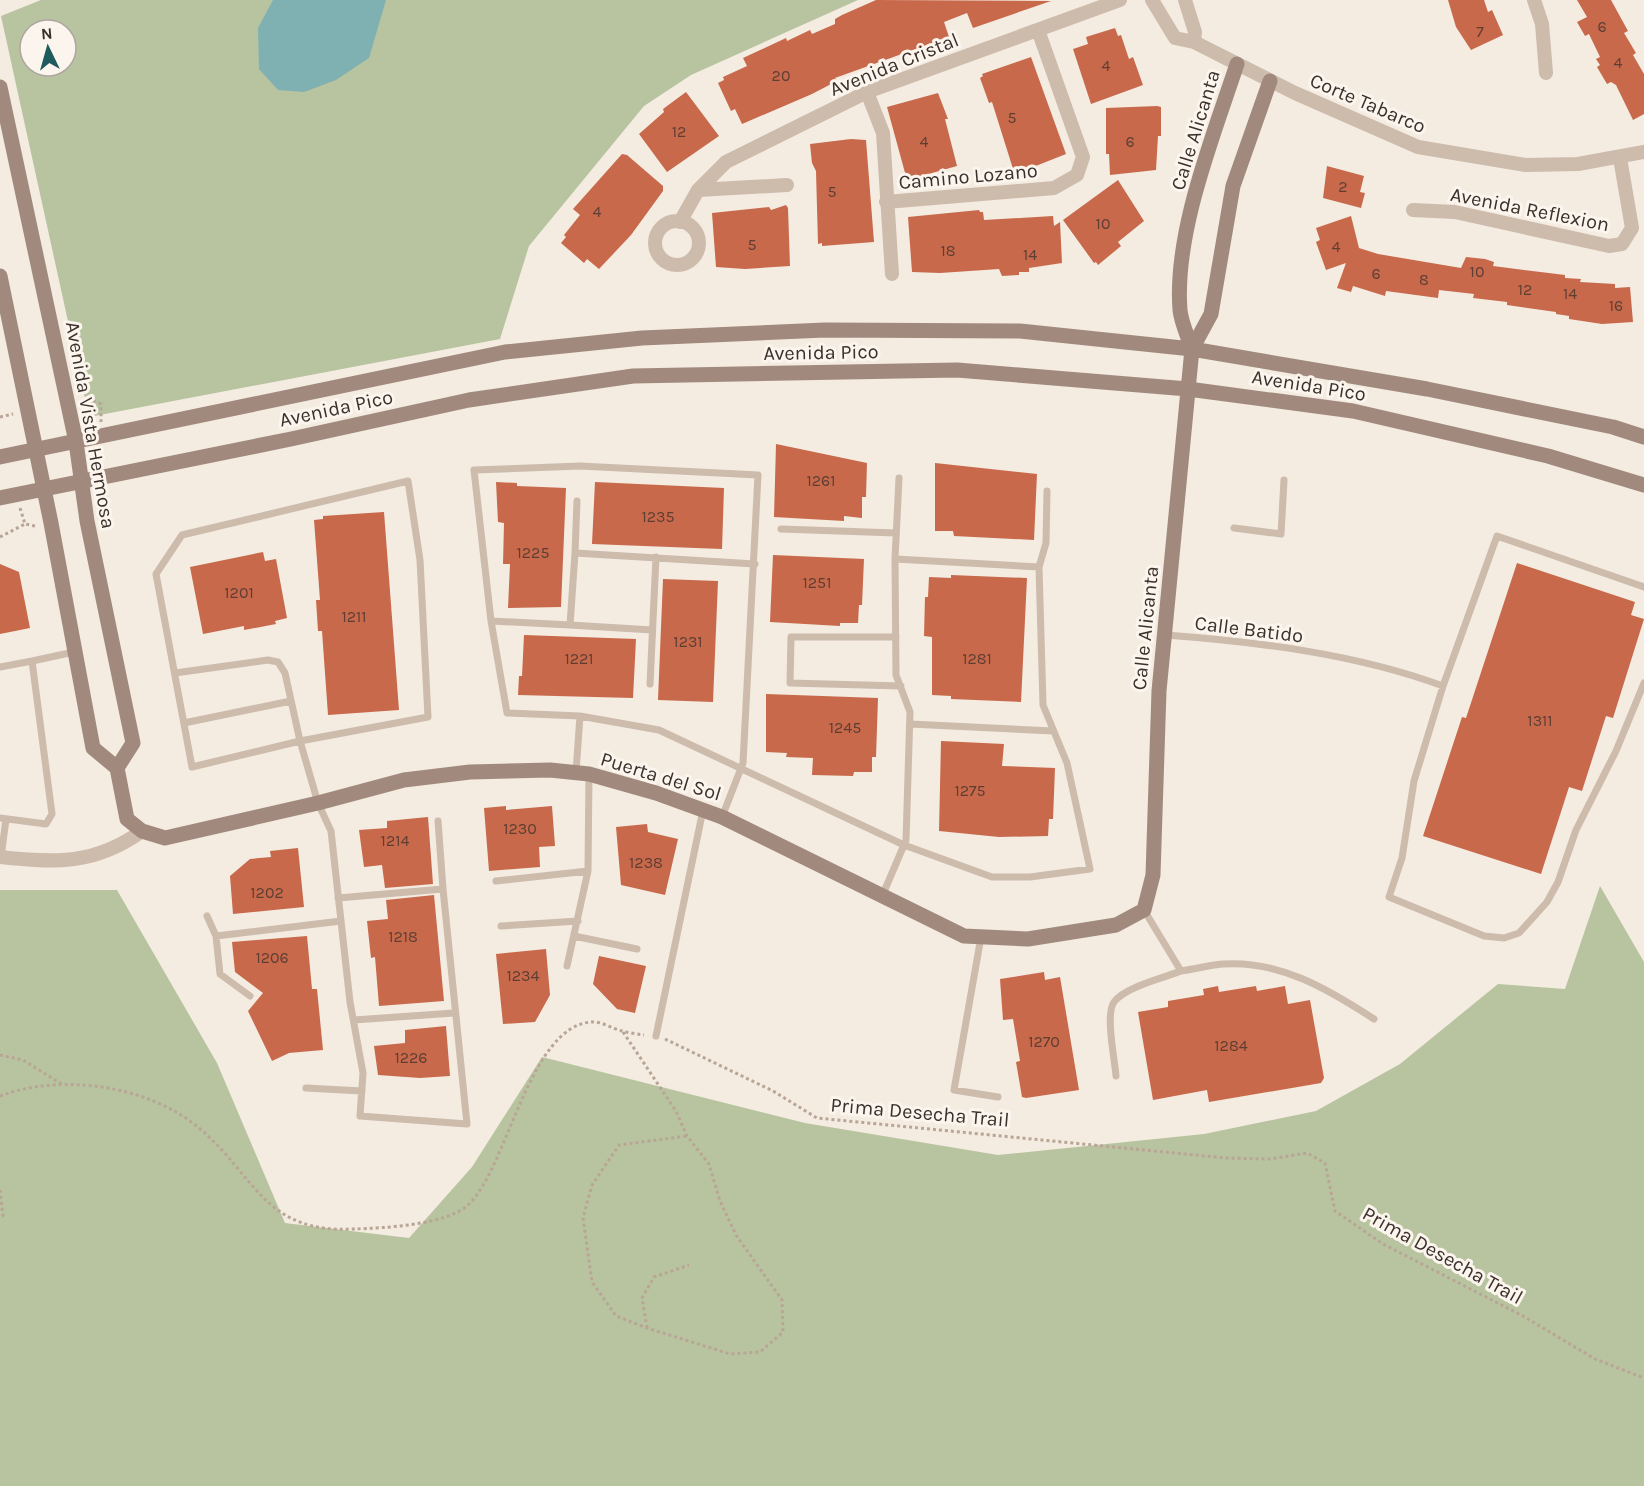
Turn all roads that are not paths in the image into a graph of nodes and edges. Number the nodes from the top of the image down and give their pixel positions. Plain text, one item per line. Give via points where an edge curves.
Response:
1 (1120, 0) edge
2 (1152, 0) edge
3 (1185, 0) edge
4 (1534, 0) edge
5 (1038, 30) junction
6 (1194, 42) junction
7 (1237, 64) junction
8 (1546, 73) dead end
9 (1270, 81) junction
10 (0, 87) edge
11 (867, 92) junction
12 (1644, 152) edge
13 (1620, 158) junction
14 (787, 185) dead end
15 (698, 190) junction
16 (886, 202) junction
17 (1413, 210) dead end
18 (680, 222) dead end
19 (892, 274) dead end
20 (0, 276) edge
21 (1192, 349) junction
22 (1188, 389) junction
23 (1644, 437) edge
24 (76, 442) junction
25 (35, 450) junction
26 (0, 457) edge
27 (899, 478) dead end
28 (81, 480) junction
29 (1284, 480) dead end
30 (1644, 485) edge
31 (44, 488) junction
32 (1047, 491) dead end
33 (0, 498) edge
34 (577, 501) dead end
35 (1234, 528) dead end
36 (781, 529) dead end
37 (896, 533) junction
38 (575, 553) junction
39 (656, 557) junction
40 (895, 559) junction
41 (755, 564) junction
42 (1039, 567) junction
43 (1644, 587) edge
44 (491, 621) junction
45 (570, 625) junction
46 (652, 630) junction
47 (1166, 636) junction
48 (896, 638) junction
49 (74, 652) junction
50 (32, 661) junction
51 (0, 667) edge
52 (175, 673) junction
53 (1644, 683) edge
54 (650, 684) dead end
55 (901, 686) junction
56 (1443, 686) junction
57 (291, 702) junction
58 (580, 716) junction
59 (184, 723) junction
60 (910, 724) junction
61 (1053, 731) junction
62 (300, 741) junction
63 (741, 766) junction
64 (117, 768) junction
65 (582, 773) junction
66 (318, 804) junction
67 (703, 810) junction
68 (722, 817) junction
69 (3, 818) edge
70 (438, 821) dead end
71 (142, 831) junction
72 (904, 845) junction
73 (1, 857) edge
74 (588, 871) junction
75 (496, 881) dead end
76 (443, 889) junction
77 (883, 894) junction
78 (338, 898) junction
79 (1144, 910) junction
80 (207, 916) dead end
81 (341, 921) junction
82 (578, 921) junction
83 (501, 926) dead end
84 (216, 936) junction
85 (574, 936) junction
86 (981, 937) junction
87 (637, 950) dead end
88 (567, 966) dead end
89 (1181, 971) junction
90 (250, 996) dead end
91 (454, 1013) junction
92 (1374, 1019) dead end
93 (354, 1020) junction
94 (656, 1036) road end
95 (1116, 1076) dead end
96 (306, 1088) dead end
97 (362, 1092) junction
98 (998, 1097) dead end

1 - 5 street, Avenida Cristal
2 - 6 street, Corte Tabarco via 1175,38
3 - 6 street via 1195,32
4 - 8 street via 1542,24
5 - 11 street, Avenida Cristal
5 - 16 street, Camino Lozano via 1083,157 1077,175 1054,188
6 - 7 street, Corte Tabarco
7 - 9 street, Corte Tabarco
7 - 21 main road, Calle Alicanta via 1203,168 1183,248 1179,311
9 - 13 street, Corte Tabarco via 1418,147 1526,165
9 - 21 main road, Calle Alicanta via 1233,186 1211,314
10 - 24 main road, Avenida Vista Hermosa
11 - 15 street, Avenida Cristal via 726,162
11 - 16 street via 883,133
12 - 13 street, Corte Tabarco
13 - 17 street, Avenida Reflexion via 1632,228 1622,244 1609,246 1455,212
14 - 15 street
15 - 18 street, Avenida Cristal
16 - 19 street
20 - 25 main road
21 - 22 main road, Calle Alicanta
21 - 23 main road, Avenida Pico via 1427,389
21 - 24 main road, Avenida Pico via 1020,331 825,330 642,338 505,352
22 - 28 main road, Avenida Pico via 957,370 633,376 469,400
22 - 30 main road, Avenida Pico via 1353,411 1548,456
22 - 47 main road, Calle Alicanta
24 - 25 main road, Avenida Pico
24 - 28 main road, Avenida Vista Hermosa
25 - 26 main road, Avenida Pico
25 - 31 main road
27 - 37 lane
28 - 31 main road, Avenida Pico
28 - 64 main road, Avenida Vista Hermosa via 133,743
29 - 35 lane via 1281,534
31 - 33 main road, Avenida Pico
31 - 49 main road
32 - 42 lane via 1046,543
34 - 38 lane
36 - 37 lane
37 - 40 lane
38 - 39 lane
38 - 45 lane
39 - 41 lane
39 - 46 lane
40 - 42 lane
40 - 48 lane
41 - 44 lane via 759,475 580,466 474,470
41 - 63 lane
42 - 61 lane via 1043,705
43 - 56 lane via 1497,536
44 - 45 lane
44 - 58 lane via 507,713
45 - 46 lane
46 - 54 lane
47 - 56 lane, Calle Batido via 1327,656 1404,672
47 - 79 main road, Calle Alicanta via 1159,691 1153,876
48 - 55 lane via 896,675
48 - 55 lane via 791,637 790,683
49 - 50 lane
49 - 64 main road via 93,748
50 - 51 lane
50 - 69 lane via 52,814 46,824
52 - 57 lane via 268,660 278,662
52 - 59 lane
52 - 62 lane via 156,574 182,535 408,481 420,560 428,717
53 - 56 lane via 1547,902 1519,933 1496,938 1389,897 1402,858 1414,781
55 - 60 lane
57 - 59 lane
57 - 62 lane
58 - 63 lane via 659,730
58 - 65 lane
59 - 62 lane via 192,767
60 - 61 lane
60 - 72 lane
61 - 72 lane via 1067,763 1090,868 1030,877 992,877
62 - 66 lane
63 - 68 lane
63 - 72 lane
64 - 71 main road via 127,819
65 - 66 main road, Puerta del Sol via 459,773 404,780
65 - 67 main road, Puerta del Sol via 656,792
65 - 74 lane
66 - 71 main road, Puerta del Sol via 165,838
66 - 78 lane via 331,831
67 - 68 main road, Puerta del Sol
67 - 94 lane
68 - 77 main road, Puerta del Sol
69 - 73 lane
70 - 76 lane
71 - 73 street via 119,847 85,858 43,862
72 - 77 lane
74 - 75 lane
74 - 82 lane
76 - 78 lane
76 - 91 lane
77 - 86 main road, Puerta del Sol via 963,936
78 - 81 lane
79 - 86 main road, Puerta del Sol via 1116,925 1028,939
79 - 89 lane
80 - 84 lane
81 - 84 lane
81 - 93 lane
82 - 83 lane
82 - 85 lane
84 - 90 lane via 220,974
85 - 87 lane
85 - 88 lane
86 - 98 lane via 954,1090
89 - 92 lane via 1224,964 1277,968 1336,994
89 - 95 lane via 1135,988 1114,1002 1110,1014
91 - 93 lane
91 - 97 lane via 467,1124 360,1116
93 - 97 lane via 363,1073
96 - 97 lane

